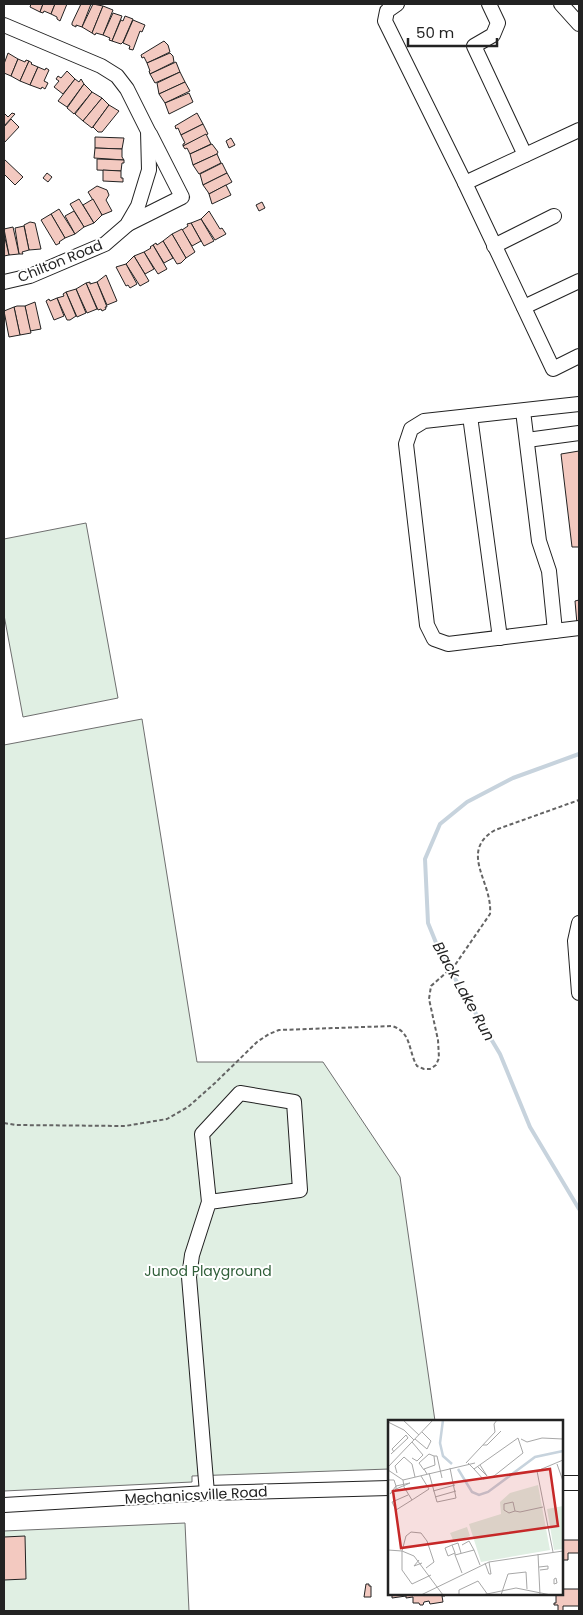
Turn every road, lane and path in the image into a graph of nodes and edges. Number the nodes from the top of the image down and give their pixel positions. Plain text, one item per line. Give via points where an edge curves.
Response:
1 (397, 4) edge
2 (489, 4) edge
3 (561, 4) edge
4 (579, 24) edge
5 (4, 25) edge
6 (579, 130) edge
7 (148, 131) junction
8 (525, 155) junction
9 (465, 183) junction
10 (554, 216) dead end
11 (131, 219) junction
12 (494, 246) junction
13 (579, 281) edge
14 (4, 282) edge
15 (524, 307) junction
16 (579, 356) edge
17 (579, 404) edge
18 (523, 410) junction
19 (470, 416) junction
20 (579, 433) edge
21 (527, 440) junction
22 (579, 628) edge
23 (555, 631) junction
24 (500, 638) junction
25 (579, 800) edge
26 (579, 923) edge
27 (579, 993) edge
28 (4, 1123) edge
29 (209, 1202) junction
30 (579, 1482) edge
31 (563, 1483) edge
32 (388, 1488) edge
33 (207, 1493) junction
34 (4, 1504) edge

1 - 9 street via 387,12 385,21
2 - 8 street via 498,24 493,35 474,46
3 - 4 street
5 - 7 street via 101,66 117,76
6 - 8 street
7 - 11 street via 149,170
7 - 11 street via 182,197
8 - 9 street
9 - 12 street
10 - 12 street
11 - 14 street, Chilton Road via 105,244 30,276
12 - 15 street
13 - 15 street
15 - 16 street via 553,369
17 - 18 street
18 - 19 street
18 - 21 street
19 - 24 street
19 - 24 street via 424,421 411,429 406,444 427,625 434,639 448,644
20 - 21 street
21 - 23 street via 539,541 549,571
22 - 23 street
23 - 24 street
25 - 28 path via 495,830 478,846 477,856 487,888 490,914 461,958 429,990 440,1054 436,1065 430,1069 417,1066 405,1034 392,1026 279,1030 257,1042 180,1113 167,1119 125,1126
26 - 27 street via 575,941
29 - 29 street via 300,1190 294,1102 240,1093 202,1134
29 - 33 street via 192,1255 189,1276
30 - 31 street
32 - 33 street, Mechanicsville Road
33 - 34 street, Mechanicsville Road

